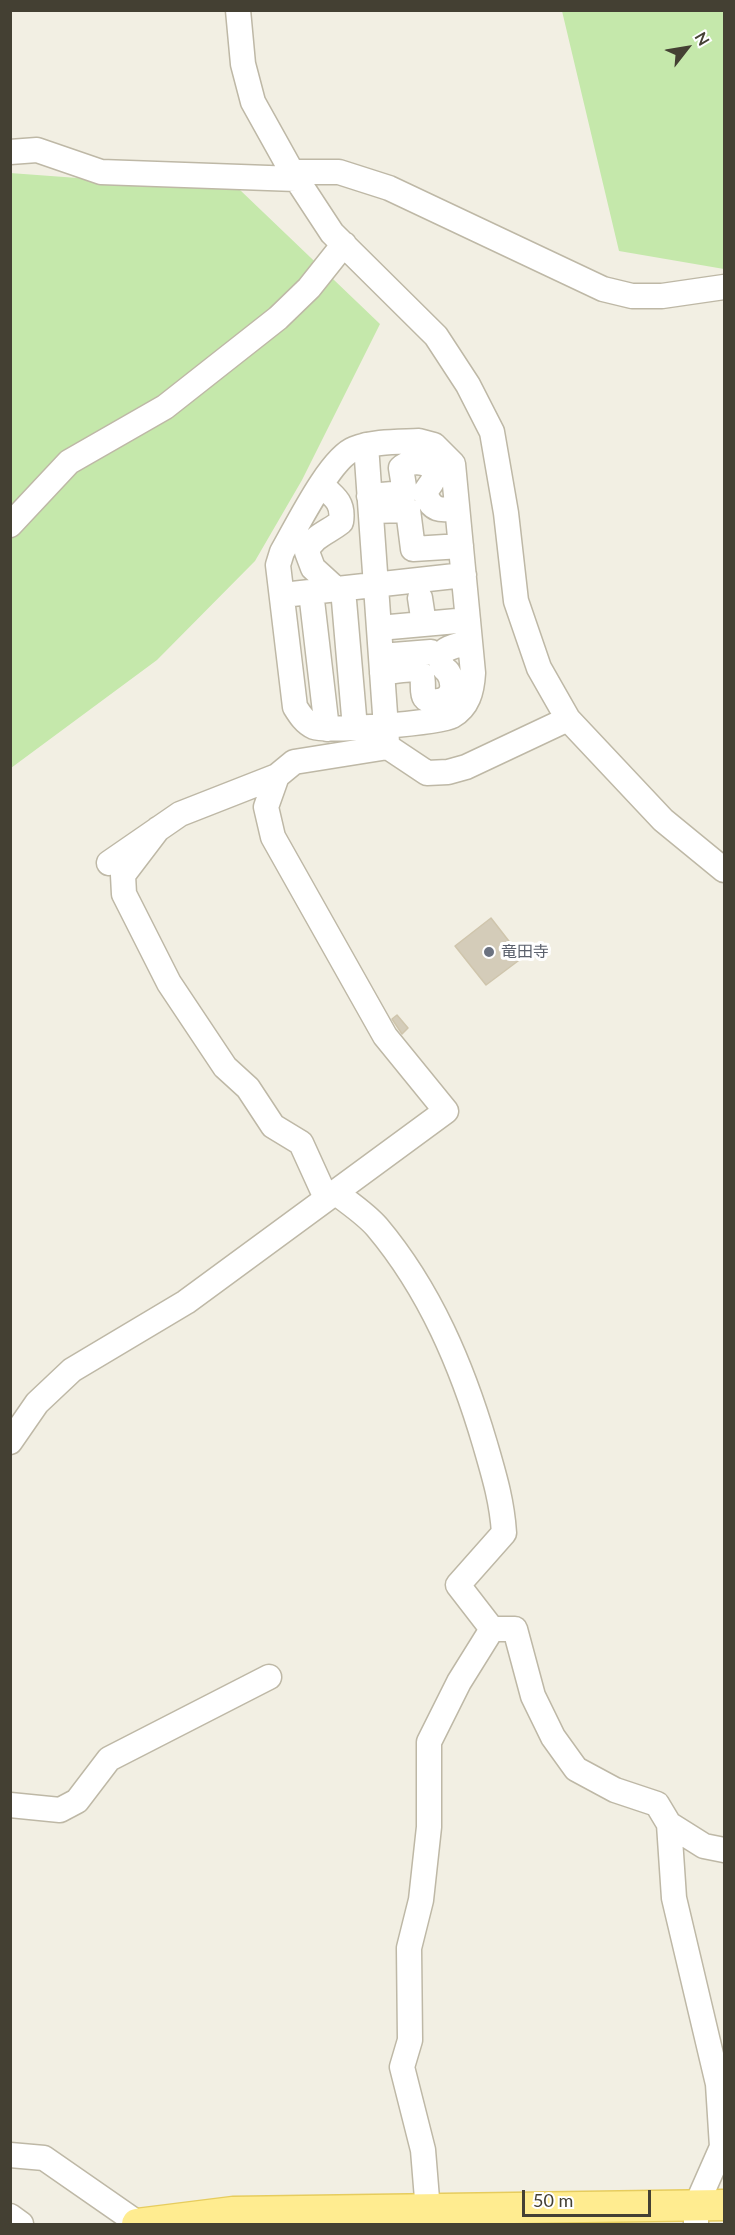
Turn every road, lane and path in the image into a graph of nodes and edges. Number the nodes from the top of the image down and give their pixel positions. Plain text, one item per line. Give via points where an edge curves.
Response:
1 (238, 10) edge
2 (10, 152) edge
3 (294, 175) junction
4 (344, 244) junction
5 (724, 286) edge
6 (366, 445) junction
7 (321, 485) junction
8 (370, 503) junction
9 (457, 508) junction
10 (10, 525) edge
11 (461, 546) junction
12 (464, 575) junction
13 (376, 585) junction
14 (339, 589) junction
15 (311, 592) junction
16 (283, 595) junction
17 (420, 598) dead end
18 (468, 620) junction
19 (424, 624) junction
20 (379, 628) junction
21 (470, 644) junction
22 (431, 652) dead end
23 (382, 664) junction
24 (568, 719) junction
25 (355, 728) junction
26 (327, 729) junction
27 (387, 736) junction
28 (276, 776) junction
29 (158, 829) junction
30 (109, 863) dead end
31 (724, 870) edge
32 (331, 1195) junction
33 (10, 1442) edge
34 (492, 1629) junction
35 (269, 1677) dead end
36 (10, 1805) edge
37 (669, 1824) junction
38 (724, 1850) edge
39 (10, 2155) edge
40 (428, 2211) junction
41 (706, 2212) edge
42 (10, 2216) edge
43 (21, 2224) edge
44 (138, 2224) edge

1 - 3 street via 243,64 253,102
2 - 3 street via 37,150 101,172
3 - 4 street via 332,233
3 - 5 street via 339,172 389,188 603,289 632,296 663,296
4 - 10 street via 309,288 278,318 165,407 69,462
4 - 24 street via 436,336 492,432 516,601 539,668
6 - 7 street via 351,450
6 - 8 street
6 - 9 street via 419,441 434,445 453,464
7 - 14 street via 340,505 341,522 319,535 307,552 313,568
7 - 16 street via 282,552 278,565
8 - 9 street via 405,493 401,468 412,462 424,462 433,473 425,493 431,506 440,511
8 - 11 street via 408,510 413,549
8 - 13 street
9 - 11 street
11 - 12 street
12 - 13 street
12 - 18 street
13 - 14 street
13 - 20 street
14 - 15 street
14 - 25 street
15 - 16 street
15 - 26 street
16 - 26 street via 295,707 311,726
17 - 19 street
18 - 19 street
18 - 21 street
19 - 20 street
20 - 23 street
21 - 23 street via 454,644 441,657 441,665 453,686 446,699 425,698 422,674 415,670
21 - 27 street via 472,689 460,710 450,717
22 - 23 street
23 - 27 street
24 - 27 street via 466,767 447,772 427,773
24 - 31 street via 663,820
25 - 26 street
25 - 27 street
27 - 28 street via 294,762
28 - 29 street via 180,814
28 - 32 street via 266,807 273,837 386,1036 446,1111
29 - 30 street
29 - 32 street via 123,875 124,894 169,983 225,1067 248,1088 273,1126 300,1143
32 - 33 street via 186,1302 72,1370 37,1403
32 - 34 street via 375,1225 404,1261 431,1306 475,1409 502,1505 504,1533 458,1585
34 - 37 street via 515,1629 534,1696 553,1737 576,1769 615,1790 657,1804
34 - 40 street via 459,1682 429,1742 429,1827 421,1900 409,1948 410,2040 402,2067 423,2150
35 - 36 street via 109,1759 76,1801 60,1810
37 - 38 street via 704,1846
37 - 41 street via 674,1898 718,2084 722,2147
39 - 44 street via 44,2158
40 - 41 main road
40 - 44 main road via 232,2212
42 - 43 street

